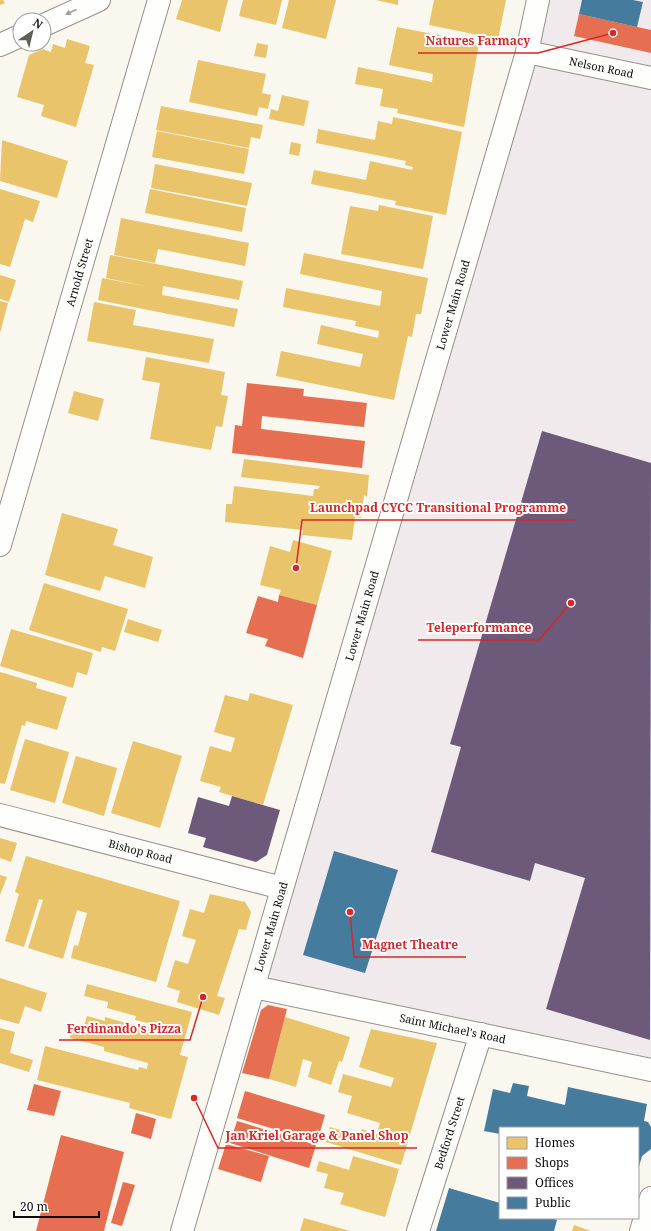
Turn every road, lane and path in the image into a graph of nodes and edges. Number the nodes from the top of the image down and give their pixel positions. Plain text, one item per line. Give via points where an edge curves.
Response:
1 (99, 0) edge
2 (159, 0) edge
3 (538, 0) edge
4 (52, 21) edge
5 (12, 40) edge
6 (0, 45) edge
7 (527, 52) junction
8 (651, 78) edge
9 (0, 545) edge
10 (0, 815) edge
11 (282, 888) junction
12 (254, 987) junction
13 (481, 1034) junction
14 (651, 1070) edge
15 (651, 1198) edge
16 (182, 1231) edge
17 (418, 1231) edge
18 (642, 1231) edge

1 -> 4 street
2 - 9 street, Arnold Street
3 - 7 street, Lower Main Road
5 - 6 street
7 - 8 street, Nelson Road
7 - 11 street, Lower Main Road
10 - 11 street, Bishop Road
11 - 12 street, Lower Main Road
12 - 13 street, Saint Michael's Road
12 - 16 street, Lower Main Road
13 - 14 street, Saint Michael's Road
13 - 17 street, Bedford Street
15 - 18 street

